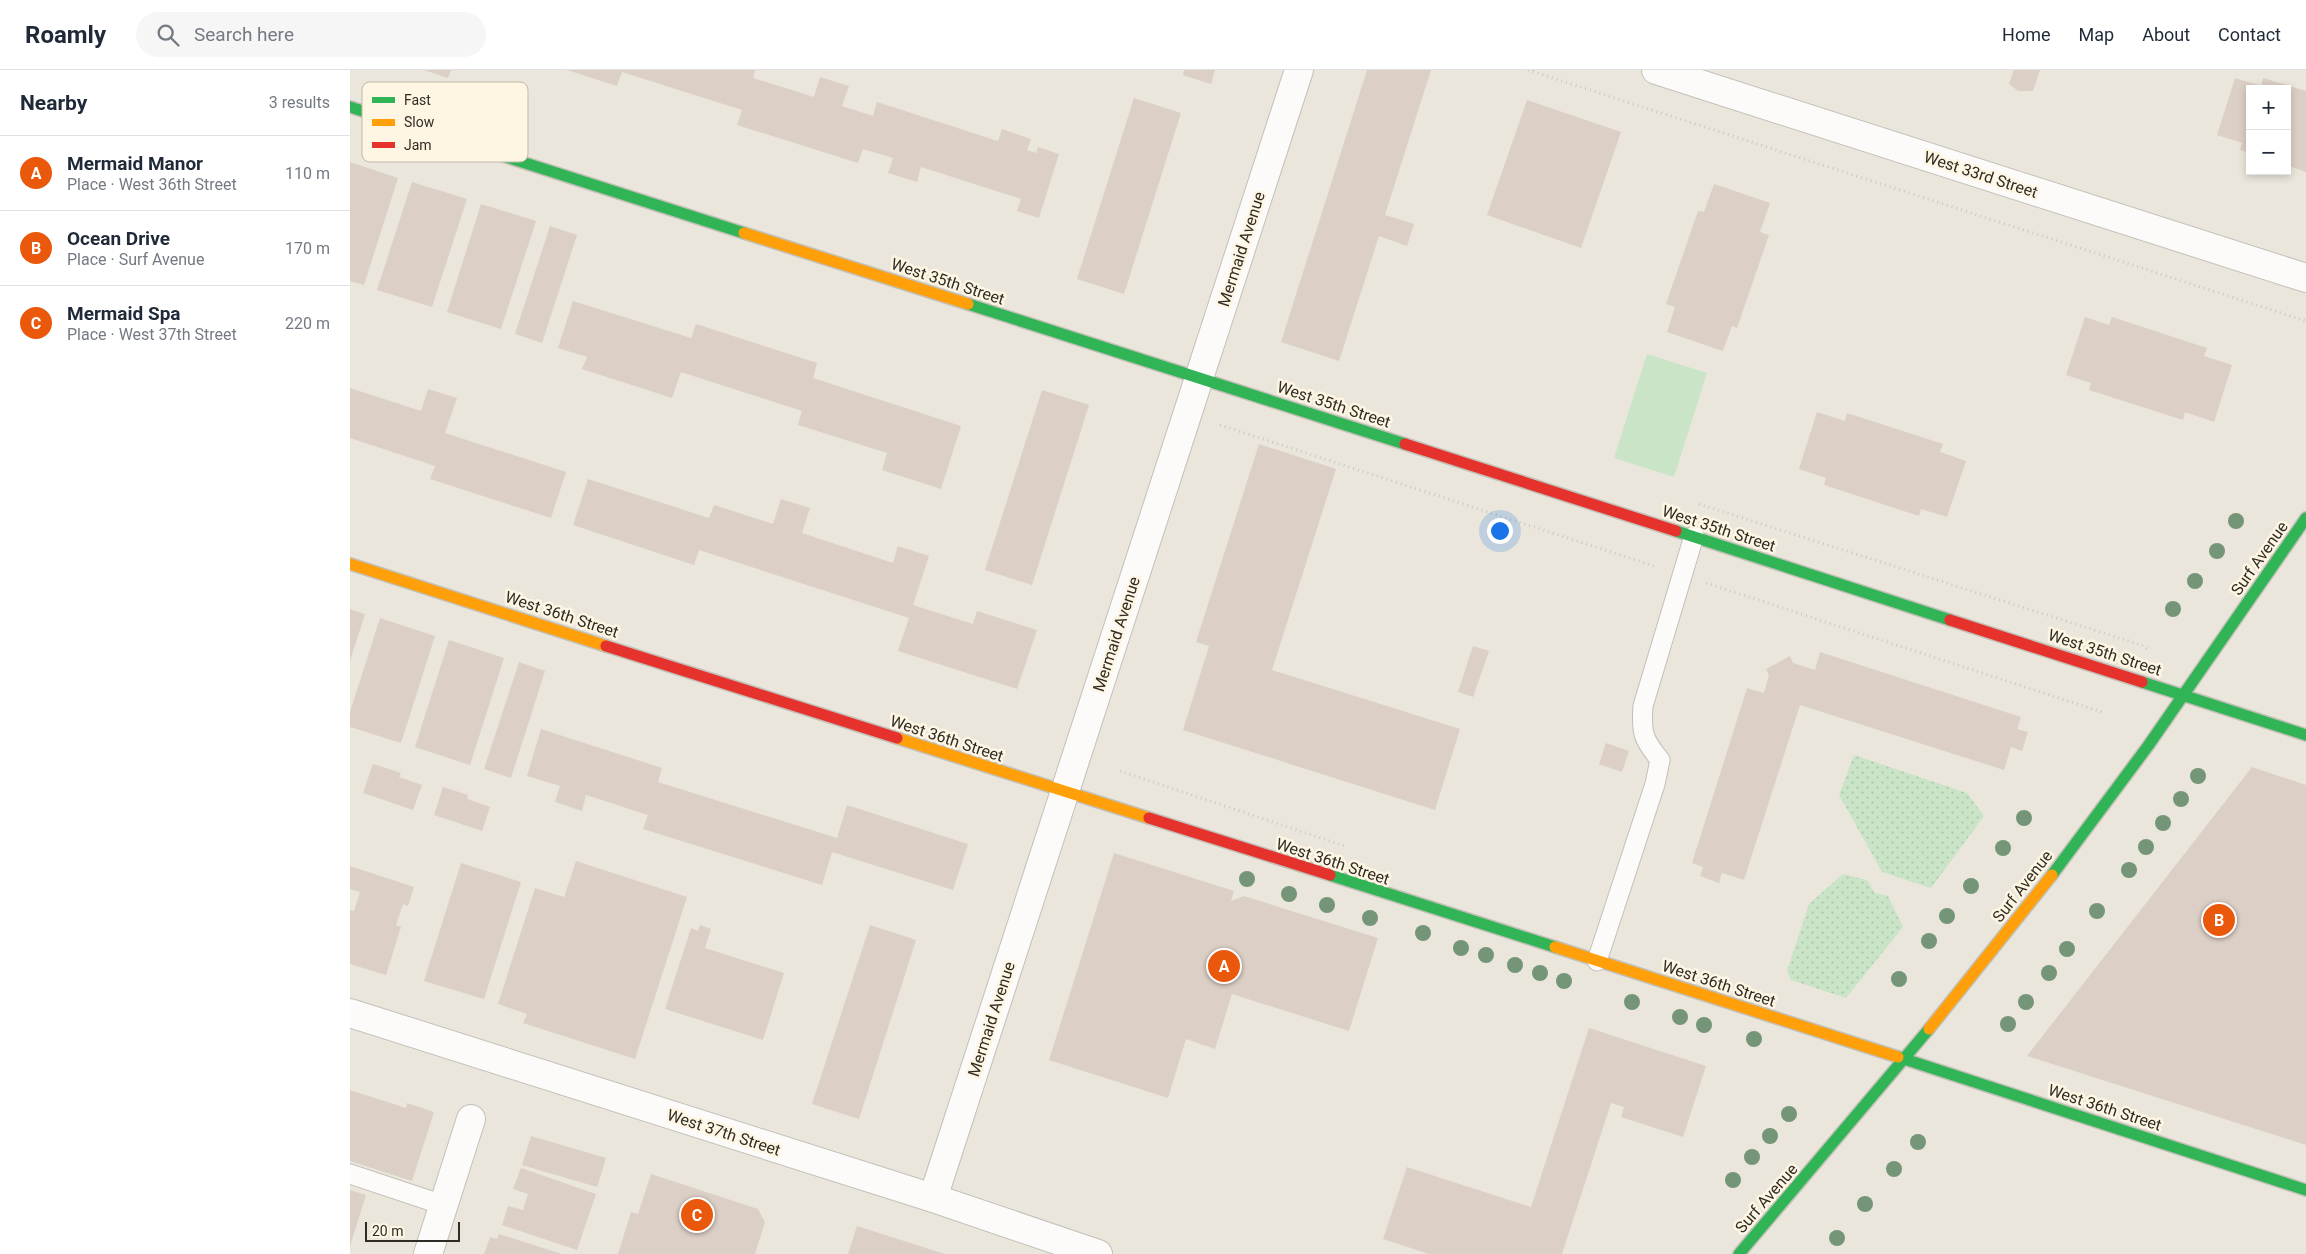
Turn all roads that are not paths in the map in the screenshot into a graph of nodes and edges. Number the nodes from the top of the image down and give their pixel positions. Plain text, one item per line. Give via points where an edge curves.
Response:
1 (1299, 70) edge
2 (1656, 70) edge
3 (350, 107) edge
4 (362, 111) edge
5 (522, 162) edge
6 (2306, 278) edge
7 (1199, 378) junction
8 (2306, 518) edge
9 (1694, 536) junction
10 (350, 564) edge
11 (2184, 694) junction
12 (2306, 735) edge
13 (1065, 792) junction
14 (1597, 961) junction
15 (350, 1013) edge
16 (1906, 1058) junction
17 (471, 1119) dead end
18 (350, 1174) edge
19 (2306, 1190) edge
20 (933, 1198) junction
21 (443, 1205) junction
22 (428, 1254) edge
23 (1098, 1254) edge
24 (1739, 1254) edge

1 - 7 street, Mermaid Avenue
2 - 6 street, West 33rd Street
3 - 4 street, West 35th Street
5 - 7 street, West 35th Street
7 - 9 street, West 35th Street
7 - 13 street, Mermaid Avenue
8 - 11 street, Surf Avenue
9 - 11 street, West 35th Street
9 - 14 lane via 1643,706 1645,742 1660,760 1656,784
10 - 13 street, West 36th Street
11 - 12 street, West 35th Street
11 - 16 street, Surf Avenue via 2050,878
13 - 14 street, West 36th Street
13 - 20 street, Mermaid Avenue
14 - 16 street, West 36th Street
15 - 20 street, West 37th Street
16 - 19 street, West 36th Street
16 - 24 street, Surf Avenue
17 - 21 street
18 - 21 lane
20 - 23 street, West 37th Street
21 - 22 street

